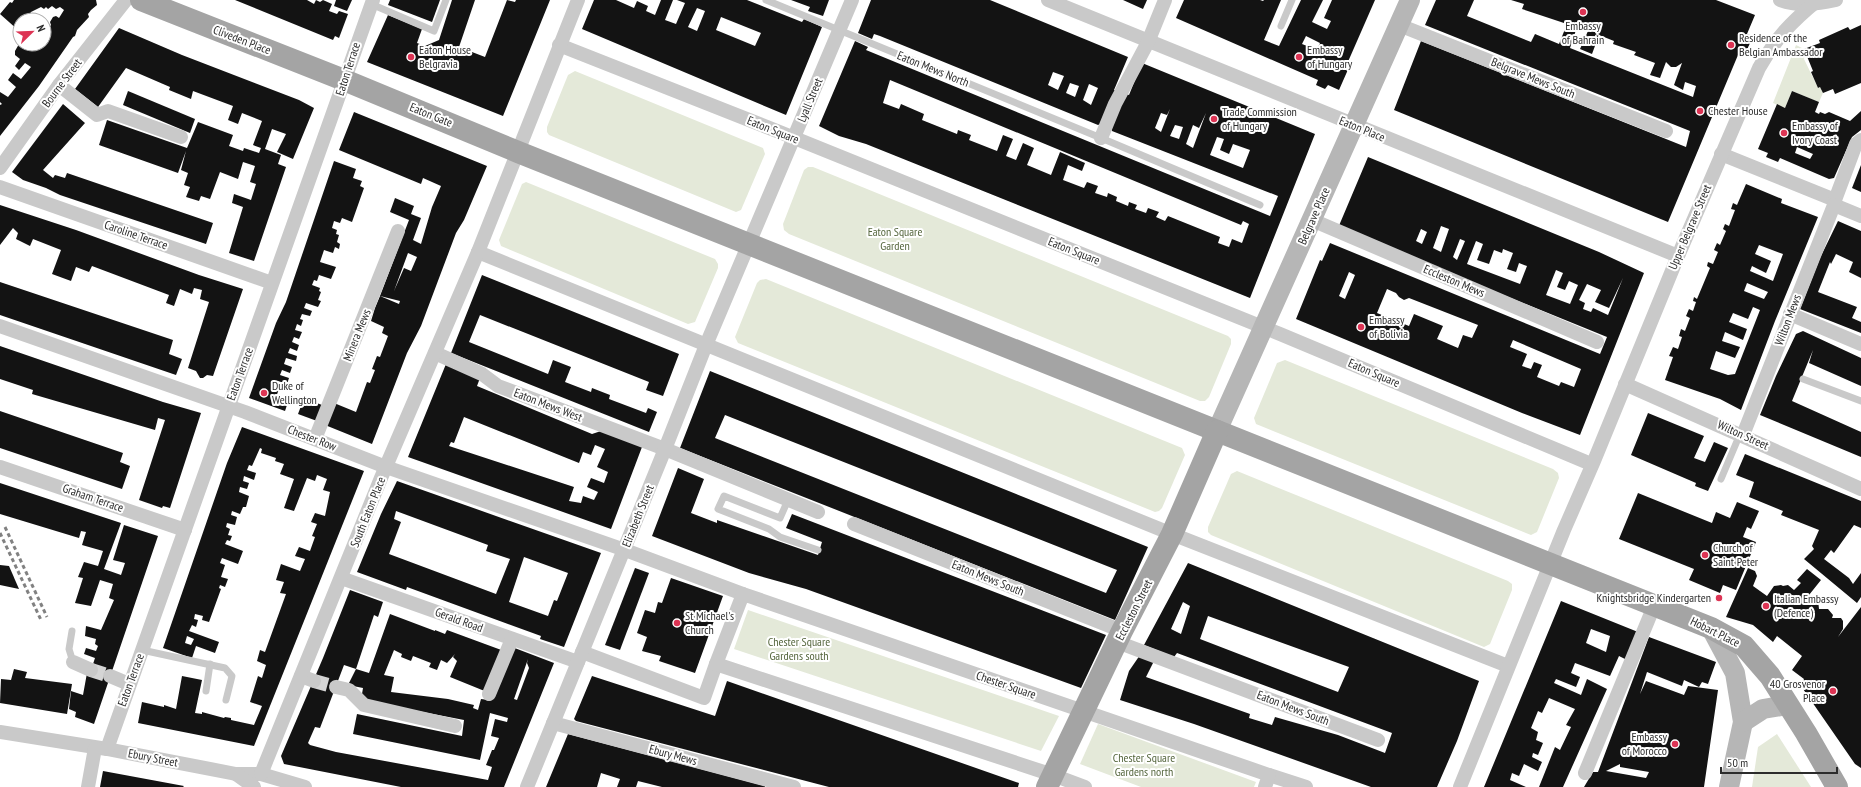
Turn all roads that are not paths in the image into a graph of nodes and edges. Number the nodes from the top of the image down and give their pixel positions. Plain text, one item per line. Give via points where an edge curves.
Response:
1 (126, 0) edge
2 (140, 0) edge
3 (446, 0) edge
4 (578, 0) edge
5 (766, 0) edge
6 (852, 0) edge
7 (1048, 0) edge
8 (1165, 0) edge
9 (1292, 0) edge
10 (1410, 0) edge
11 (1780, 0) edge
12 (1836, 0) edge
13 (372, 2) edge
14 (1815, 2) edge
15 (1399, 25) junction
16 (1281, 26) dead end
17 (839, 30) junction
18 (1148, 42) junction
19 (559, 45) junction
20 (344, 80) junction
21 (59, 85) junction
22 (1354, 125) junction
23 (1666, 131) dead end
24 (181, 137) dead end
25 (794, 138) junction
26 (1101, 138) junction
27 (1861, 140) edge
28 (518, 152) junction
29 (1721, 154) junction
30 (0, 168) edge
31 (0, 187) edge
32 (1835, 202) junction
33 (1260, 205) dead end
34 (1861, 216) edge
35 (1312, 220) junction
36 (398, 231) dead end
37 (749, 244) junction
38 (478, 252) junction
39 (1678, 256) junction
40 (272, 283) junction
41 (1790, 314) junction
42 (0, 326) edge
43 (1264, 328) junction
44 (1597, 342) dead end
45 (1861, 344) edge
46 (706, 345) junction
47 (435, 353) junction
48 (1803, 379) dead end
49 (1625, 384) junction
50 (1861, 401) edge
51 (228, 407) junction
52 (1217, 431) junction
53 (1741, 434) junction
54 (315, 439) junction
55 (665, 450) junction
56 (1592, 464) junction
57 (0, 467) edge
58 (386, 467) junction
59 (1721, 479) dead end
60 (1861, 489) edge
61 (788, 500) junction
62 (818, 512) dead end
63 (854, 524) dead end
64 (185, 530) junction
65 (1172, 534) junction
66 (624, 550) junction
67 (818, 550) dead end
68 (1551, 564) junction
69 (340, 578) junction
70 (743, 594) junction
71 (1654, 606) junction
72 (1711, 628) junction
73 (72, 631) dead end
74 (1120, 636) junction
75 (512, 639) junction
76 (142, 650) junction
77 (580, 657) junction
78 (73, 662) joint
79 (210, 664) junction
80 (716, 664) junction
81 (1508, 666) junction
82 (91, 670) tunnel mouth
83 (110, 676) tunnel mouth
84 (129, 684) junction
85 (336, 687) tunnel mouth
86 (206, 692) dead end
87 (489, 694) dead end
88 (226, 700) dead end
89 (1787, 705) junction
90 (1083, 712) junction
91 (1742, 722) junction
92 (553, 723) junction
93 (455, 726) dead end
94 (0, 732) edge
95 (1378, 740) dead end
96 (101, 748) junction
97 (1585, 773) dead end
98 (236, 774) junction
99 (269, 780) edge
100 (1050, 781) edge
101 (1267, 781) edge
102 (1838, 786) edge
103 (88, 787) edge
104 (254, 787) edge
105 (305, 787) edge
106 (527, 787) edge
107 (794, 787) edge
108 (1085, 787) edge
109 (1306, 787) edge
110 (1460, 787) edge
111 (1729, 787) edge

1 - 21 street, Bourne Street
2 - 20 main road, Cliveden Place
3 - 13 lane via 434,31
4 - 19 street
5 - 17 lane, Eaton Mews North
6 - 17 street, Lyall Street
7 - 18 street, Eaton Place
8 - 18 street
9 - 16 lane
10 - 15 main road, Belgrave Place
11 - 14 street via 1791,4
12 - 14 street
13 - 20 street, Eaton Terrace
14 - 29 street, Upper Belgrave Street via 1789,25 1769,50
15 - 22 main road, Belgrave Place
15 - 23 street, Belgrave Mews South
17 - 25 street, Lyall Street
17 - 26 lane, Eaton Mews North
18 - 22 street, Eaton Place
18 - 26 street via 1115,104
19 - 25 street, Eaton Square
19 - 28 street
20 - 28 main road, Eaton Gate
20 - 40 street, Eaton Terrace
21 - 24 street via 97,115 108,111
21 - 30 street, Bourne Street
22 - 35 main road, Belgrave Place
22 - 39 street, Eaton Place
25 - 37 street, Lyall Street
25 - 43 street, Eaton Square
26 - 33 lane, Eaton Mews North
27 - 32 street, Wilton Mews via 1856,144
28 - 37 main road
28 - 38 street
29 - 32 street
29 - 39 street, Upper Belgrave Street
31 - 40 street, Caroline Terrace
32 - 34 street
32 - 41 street, Wilton Mews
35 - 43 main road, Belgrave Place
35 - 44 street, Eccleston Mews
36 - 54 street, Minera Mews
37 - 46 street, Elizabeth Street
37 - 52 main road
38 - 46 street
38 - 47 street, South Eaton Place
39 - 49 street, Upper Belgrave Street
40 - 51 street, Eaton Terrace
41 - 45 street
41 - 53 street, Wilton Mews
42 - 51 street, Chester Row
43 - 52 main road, Belgrave Place
43 - 56 street, Eaton Square
46 - 55 street, Elizabeth Street
46 - 65 street
47 - 55 street, Eaton Mews West via 482,374 498,386
47 - 58 street, South Eaton Place
48 - 50 lane
49 - 53 street, Wilton Street
49 - 56 street, Upper Belgrave Street
51 - 54 street, Chester Row
51 - 64 street, Eaton Terrace
52 - 65 main road, Eccleston Street
52 - 68 main road
53 - 59 lane
53 - 60 street, Wilton Street
54 - 58 street, Chester Row
55 - 61 street, Eaton Mews West
55 - 66 street, Elizabeth Street
56 - 68 street
57 - 64 street, Graham Terrace
58 - 66 street, Chester Row
58 - 69 street, South Eaton Place
61 - 62 street, Eaton Mews West
61 - 67 lane via 780,518 724,496 718,509 769,529 780,537
63 - 74 street, Eaton Mews South
64 - 76 street, Eaton Terrace
65 - 74 main road, Eccleston Street
65 - 81 street
66 - 70 street, Chester Square
66 - 77 street, Elizabeth Street
68 - 71 main road, Hobart Place
68 - 81 street
69 - 75 street, Gerald Road
69 - 99 street, South Eaton Place via 307,678
70 - 80 street
70 - 90 street, Chester Square
71 - 72 main road, Hobart Place
71 - 97 street
72 - 89 main road, Hobart Place via 1744,646 1770,676
72 - 91 main road via 1735,673
73 - 78 lane via 69,649
74 - 90 main road, Eccleston Street
74 - 95 street, Eaton Mews South
75 - 77 street, Gerald Road
75 - 87 street
76 - 79 lane
76 - 84 street, Eaton Terrace
77 - 80 street via 704,698
77 - 92 street, Elizabeth Street
78 - 82 street
79 - 86 lane
79 - 88 lane via 225,668 231,673
80 - 100 street
81 - 110 street
83 - 84 street
84 - 96 street, Eaton Terrace
85 - 93 street via 349,690 364,705
89 - 91 main road via 1763,709
89 - 102 main road, Hobart Place
90 - 100 main road, Eccleston Street
90 - 101 street, Chester Square
91 - 111 main road
92 - 106 street, Elizabeth Street
92 - 107 street, Ebury Mews
94 - 96 street, Ebury Street
96 - 98 street, Ebury Street
96 - 103 street, Eaton Terrace
98 - 99 street, Ebury Street
98 - 104 street
99 - 105 street, Ebury Street
100 - 108 street
101 - 109 street, Chester Square

